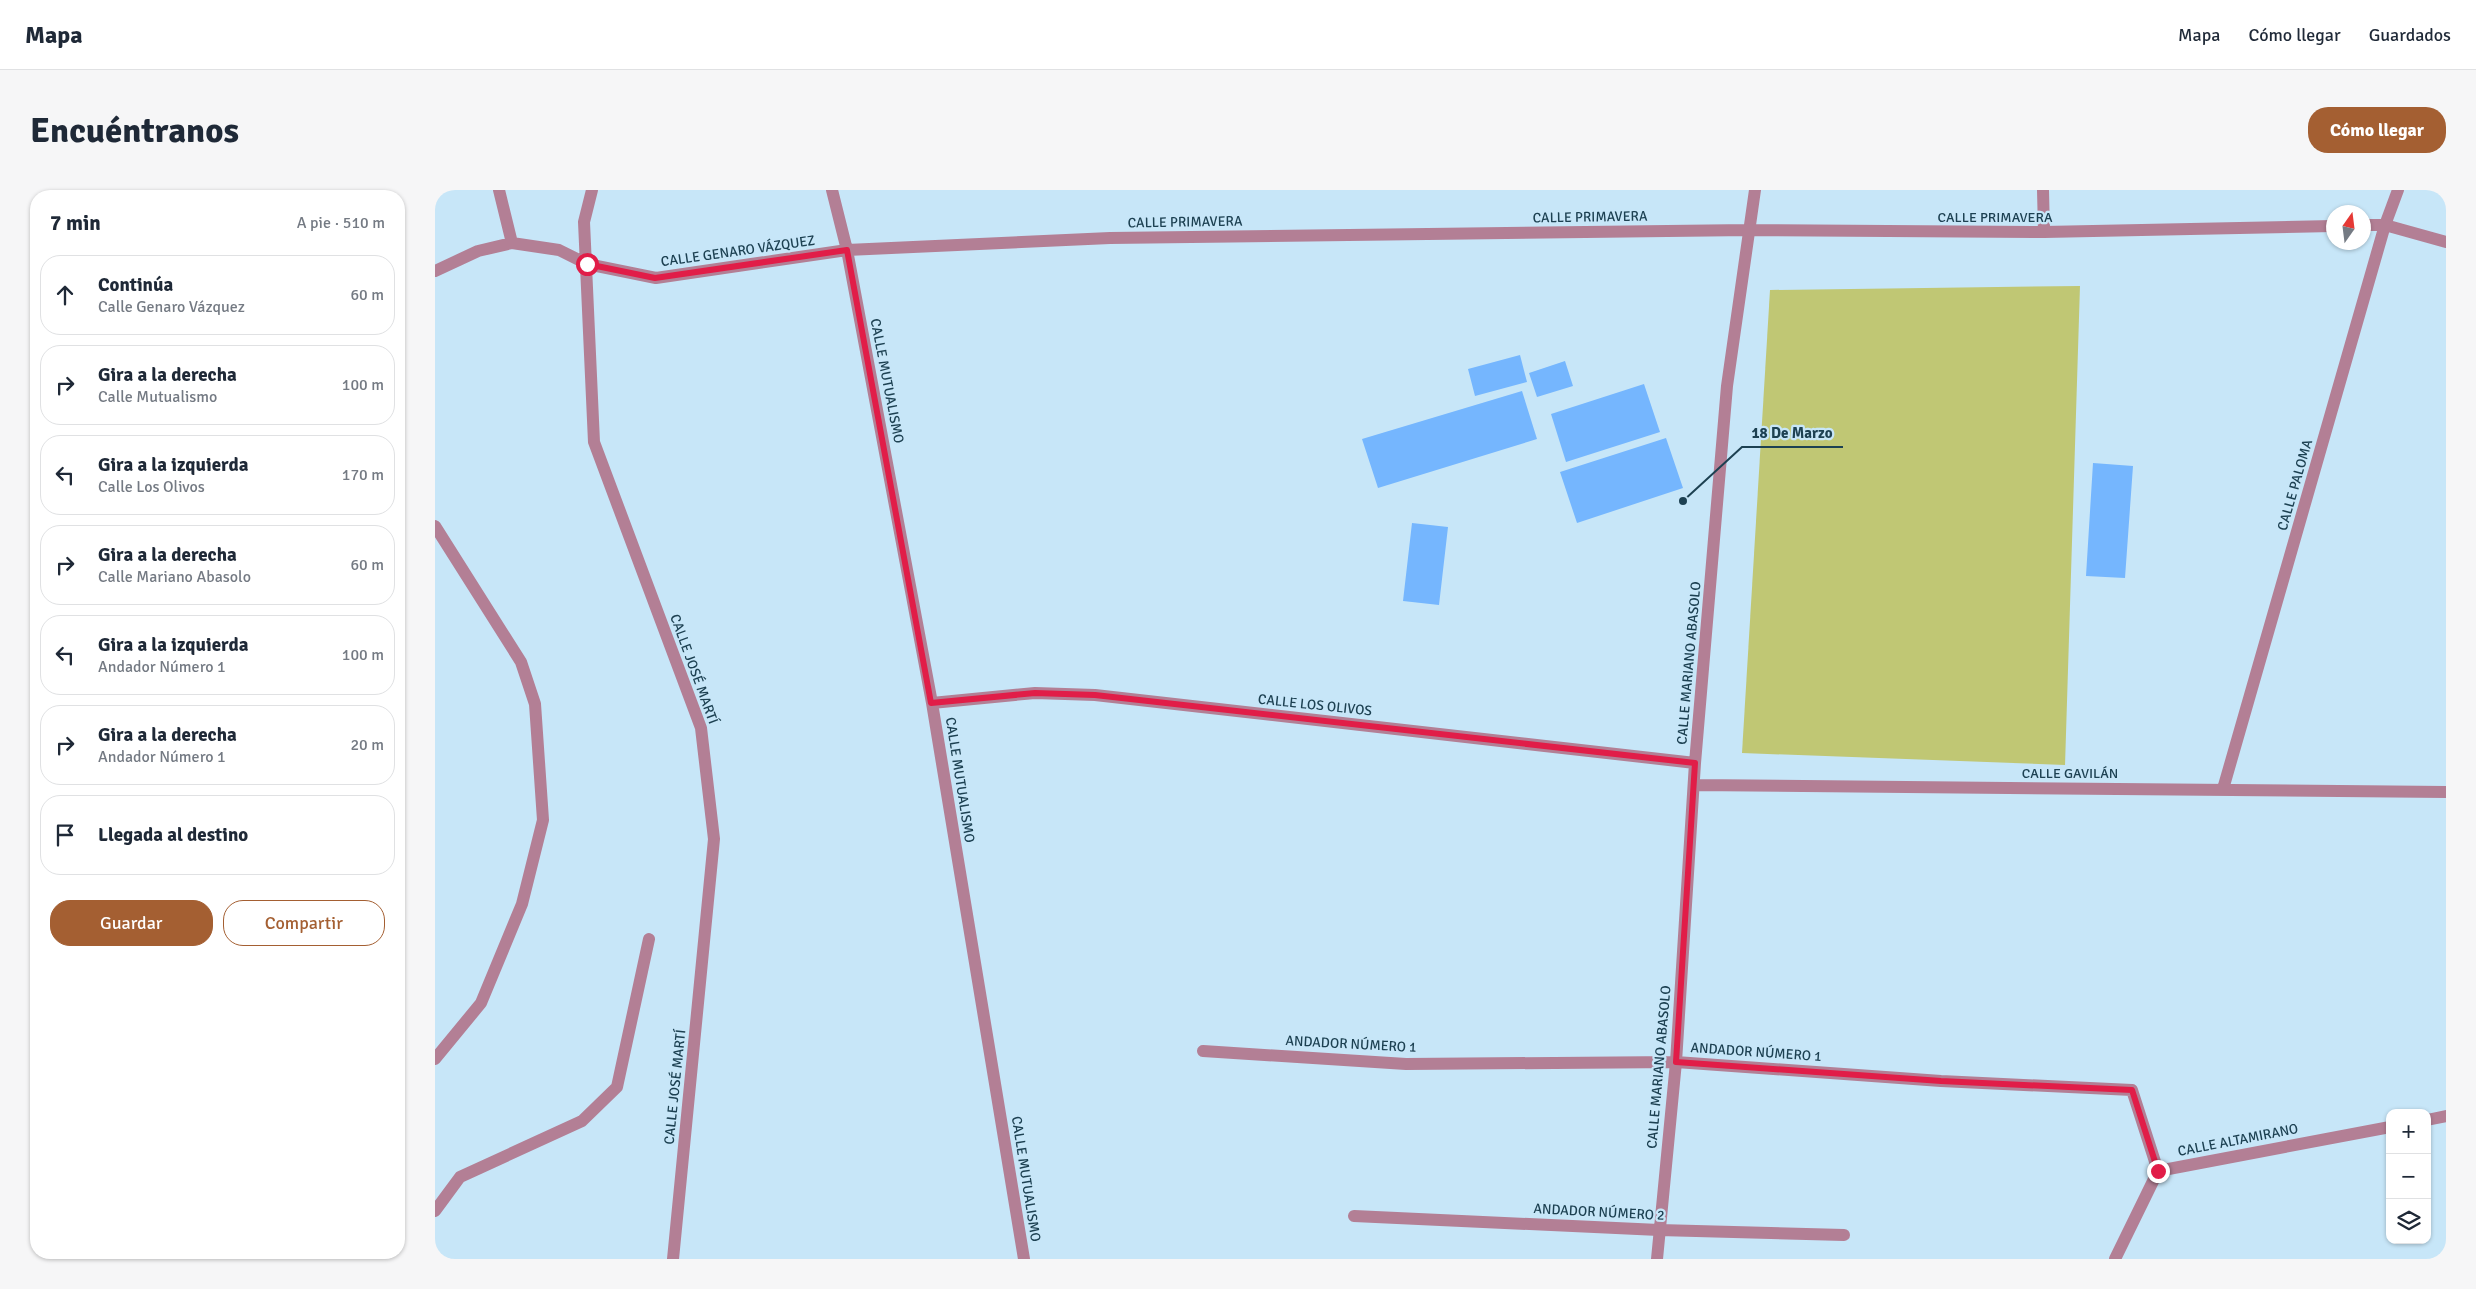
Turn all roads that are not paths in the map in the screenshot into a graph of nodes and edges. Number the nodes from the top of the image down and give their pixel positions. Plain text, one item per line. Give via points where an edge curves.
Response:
1 (499, 190) edge
2 (592, 190) edge
3 (832, 190) edge
4 (1755, 190) edge
5 (2043, 190) edge
6 (2398, 190) edge
7 (2371, 225) edge
8 (2385, 225) junction
9 (2326, 226) edge
10 (1749, 230) junction
11 (2044, 232) junction
12 (2446, 242) edge
13 (512, 243) junction
14 (847, 250) junction
15 (587, 264) junction
16 (435, 271) edge
17 (435, 526) edge
18 (931, 703) junction
19 (1695, 763) junction
20 (1694, 785) junction
21 (2223, 789) junction
22 (2446, 792) edge
23 (649, 939) dead end
24 (1203, 1051) dead end
25 (435, 1058) edge
26 (1676, 1062) junction
27 (2446, 1116) edge
28 (2431, 1119) edge
29 (2386, 1128) edge
30 (2158, 1171) junction
31 (435, 1212) edge
32 (1354, 1216) dead end
33 (1659, 1230) junction
34 (1843, 1235) dead end
35 (673, 1259) edge
36 (1024, 1259) edge
37 (1657, 1259) edge
38 (2115, 1259) edge

1 - 13 street
2 - 15 street, CALLE JOSÉ MARTÍ via 584,222
3 - 14 street, CALLE MUTUALISMO
4 - 10 street, CALLE MARIANO ABASOLO
5 - 11 street
6 - 8 street, CALLE PALOMA
7 - 8 street
8 - 12 street
8 - 21 street, CALLE PALOMA
9 - 11 street, CALLE PRIMAVERA
10 - 11 street, CALLE PRIMAVERA
10 - 14 street, CALLE PRIMAVERA via 1110,238
10 - 19 street, CALLE MARIANO ABASOLO via 1727,386
13 - 15 street, CALLE GENARO VÁZQUEZ via 559,250
13 - 16 street, CALLE GENARO VÁZQUEZ via 479,251
14 - 15 street, CALLE GENARO VÁZQUEZ via 655,278
14 - 18 street, CALLE MUTUALISMO
15 - 35 street, CALLE JOSÉ MARTÍ via 594,442 701,728 714,839
17 - 25 street via 521,662 535,704 543,820 523,904 481,1003
18 - 19 street, CALLE LOS OLIVOS via 1035,693 1095,695
18 - 36 street, CALLE MUTUALISMO
19 - 20 street, CALLE MARIANO ABASOLO
20 - 21 street, CALLE GAVILÁN
20 - 26 street, CALLE MARIANO ABASOLO
21 - 22 street, CALLE GAVILÁN
23 - 31 street via 617,1087 582,1121 460,1177
24 - 26 street, ANDADOR NÚMERO 1 via 1406,1064
26 - 30 street, ANDADOR NÚMERO 1 via 1941,1081 2132,1090
26 - 33 street, CALLE MARIANO ABASOLO
27 - 28 street
29 - 30 street, CALLE ALTAMIRANO
30 - 38 street
32 - 33 street, ANDADOR NÚMERO 2
33 - 34 street, ANDADOR NÚMERO 2
33 - 37 street, CALLE MARIANO ABASOLO

